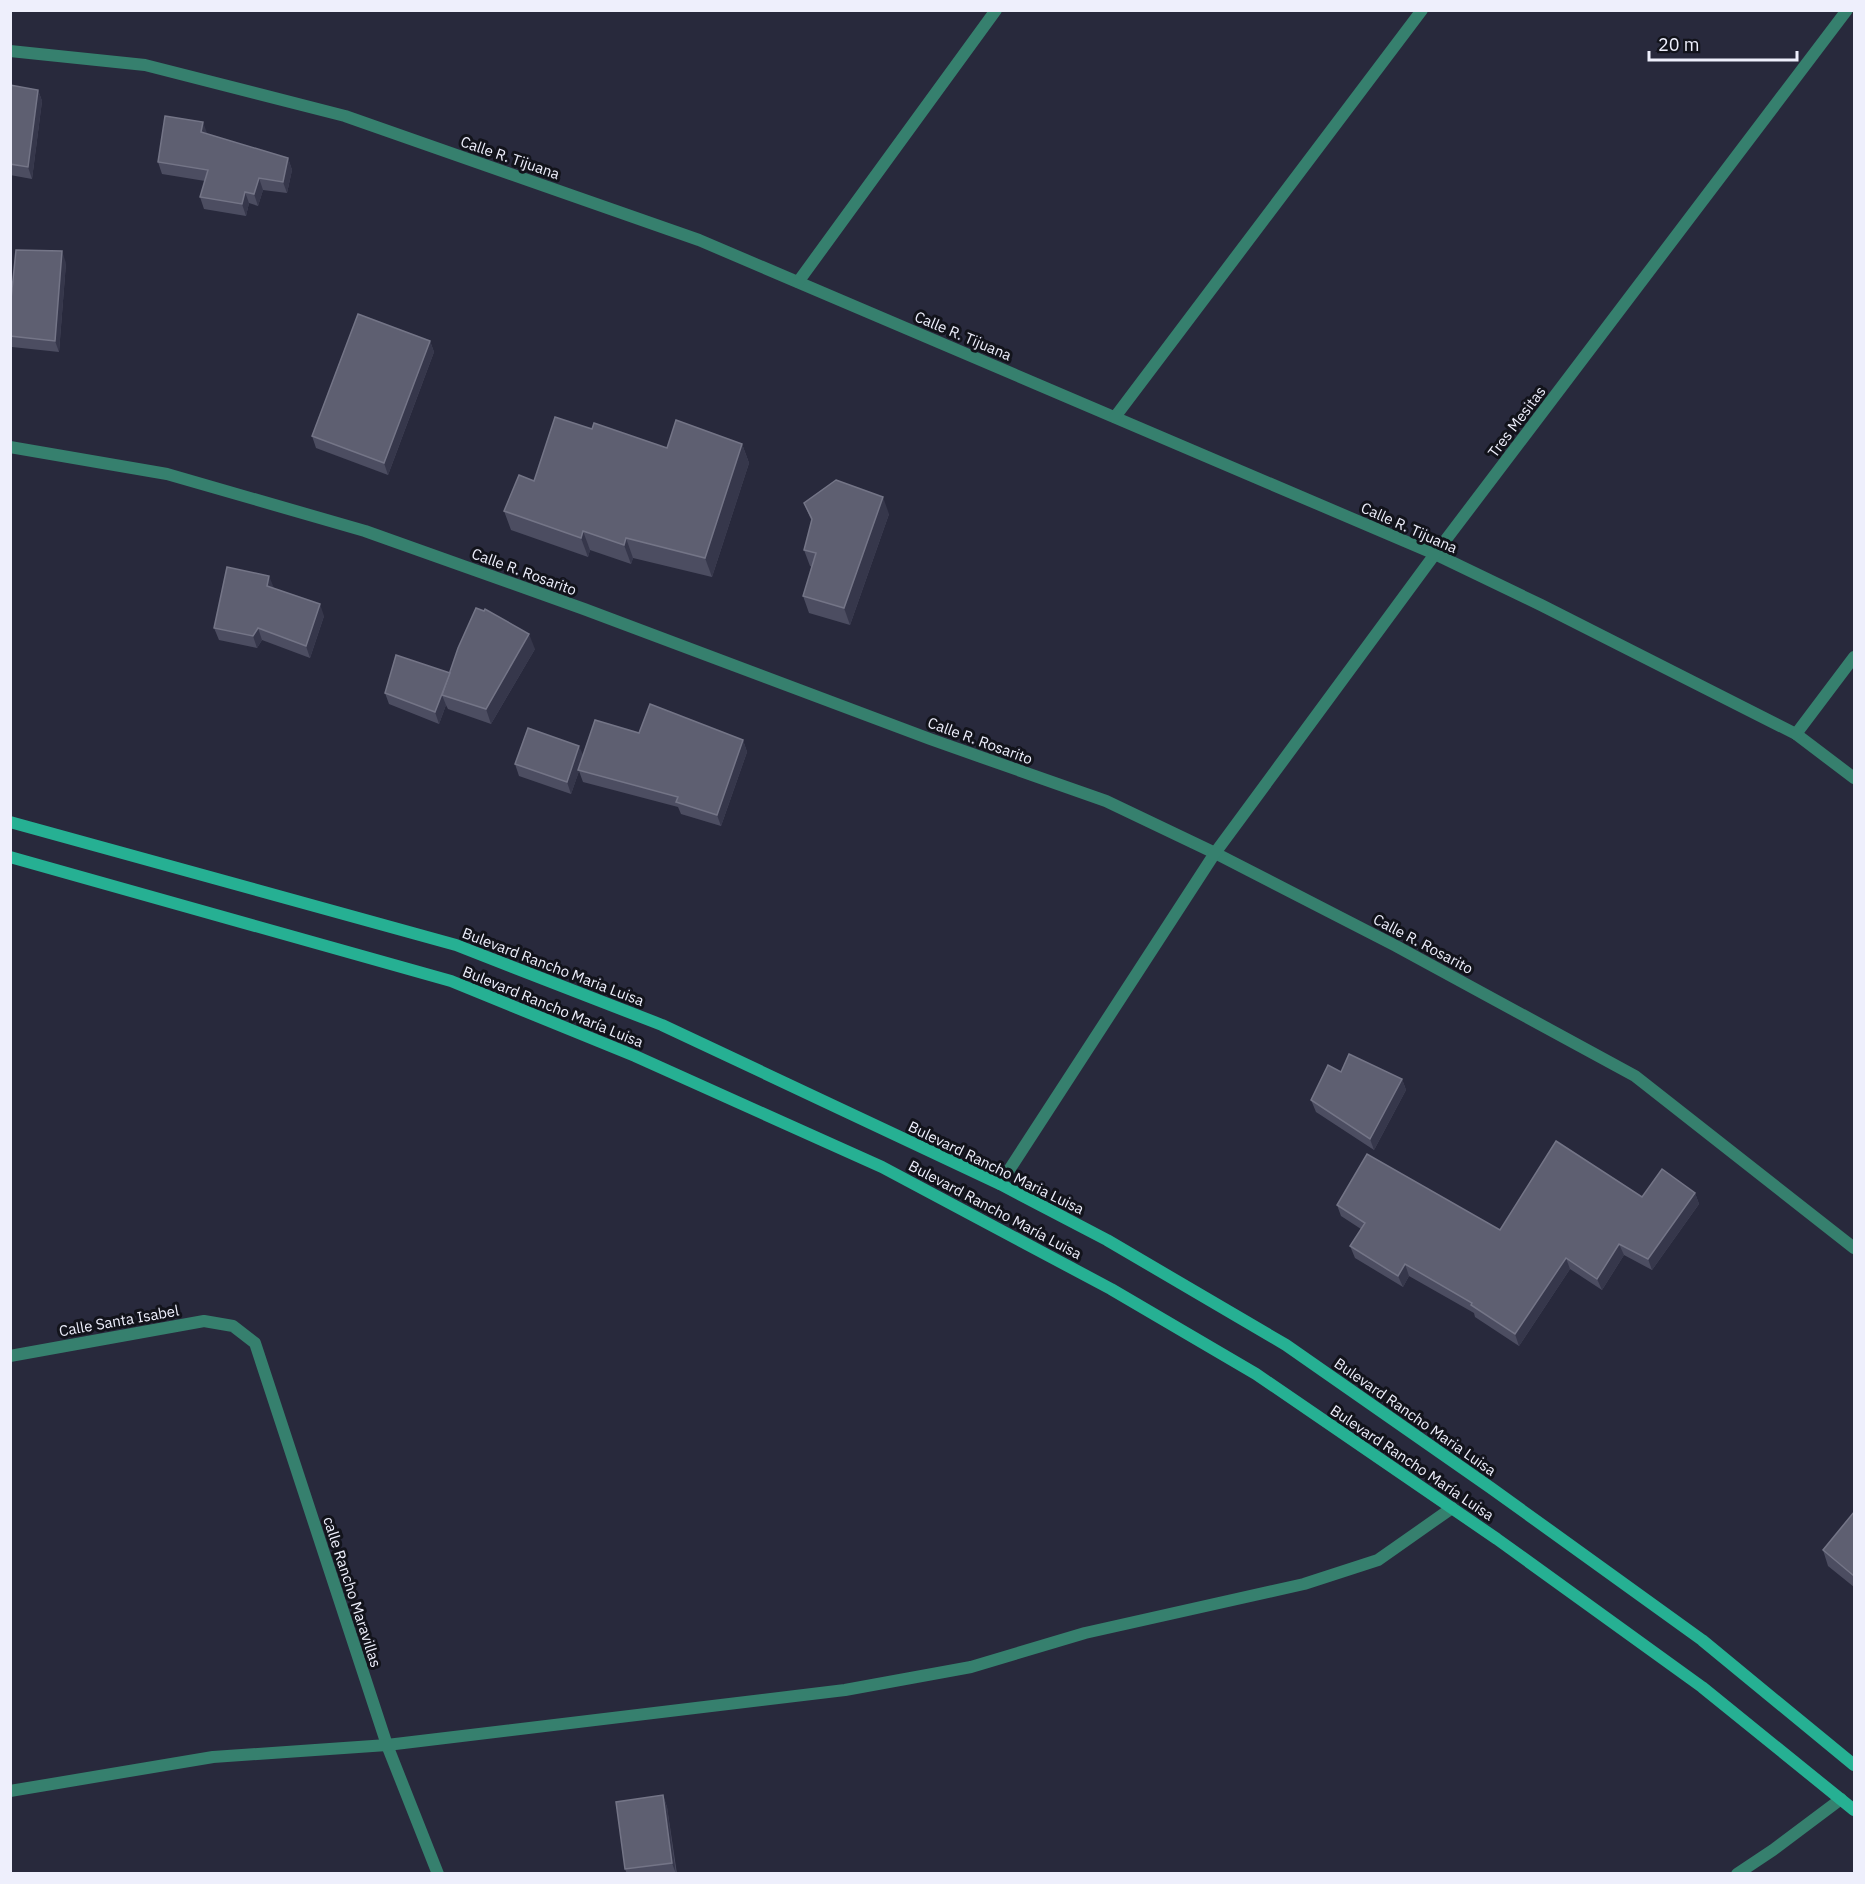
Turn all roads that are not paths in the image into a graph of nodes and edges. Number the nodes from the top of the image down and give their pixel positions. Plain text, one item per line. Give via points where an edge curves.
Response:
1 (996, 10) edge
2 (1422, 10) edge
3 (1847, 10) edge
4 (10, 51) edge
5 (798, 282) junction
6 (1115, 417) junction
7 (10, 447) edge
8 (1435, 554) junction
9 (1854, 657) edge
10 (1796, 734) junction
11 (1854, 778) edge
12 (10, 822) edge
13 (1215, 853) junction
14 (10, 857) edge
15 (1000, 1184) junction
16 (1854, 1248) edge
17 (233, 1326) joint
18 (10, 1356) edge
19 (1452, 1508) junction
20 (387, 1745) junction
21 (1854, 1765) edge
22 (10, 1791) edge
23 (1841, 1799) junction
24 (1854, 1809) edge
25 (438, 1874) edge
26 (1737, 1874) edge

1 - 5 street
2 - 6 street
3 - 8 street, Tres Mesitas
4 - 5 street, Calle R. Tijuana via 145,65 345,116 699,240
5 - 6 street, Calle R. Tijuana
6 - 8 street, Calle R. Tijuana
7 - 13 street, Calle R. Rosarito via 166,474 365,531 1106,801
8 - 10 street, Calle R. Tijuana
8 - 13 street, Tres Mesitas
9 - 10 street
10 - 11 street, Calle R. Tijuana
12 - 15 street, Bulevard Rancho Maria Luisa via 456,945 662,1025
13 - 15 street, Tres Mesitas
13 - 16 street, Calle R. Rosarito via 1635,1076
14 - 19 street, Bulevard Rancho María Luisa via 451,981 635,1056 882,1167 1111,1289 1256,1374
15 - 21 street, Bulevard Rancho Maria Luisa via 1107,1240 1286,1345 1702,1640
17 - 18 street, Calle Santa Isabel via 204,1321
17 - 20 street, calle Rancho Maravillas via 255,1343
19 - 20 street via 1378,1560 1304,1584 1085,1633 970,1667 845,1690
19 - 23 street, Bulevard Rancho María Luisa via 1702,1687
20 - 22 street via 213,1757
20 - 25 street, calle Rancho Maravillas
23 - 24 street, Bulevard Rancho María Luisa
23 - 26 street

